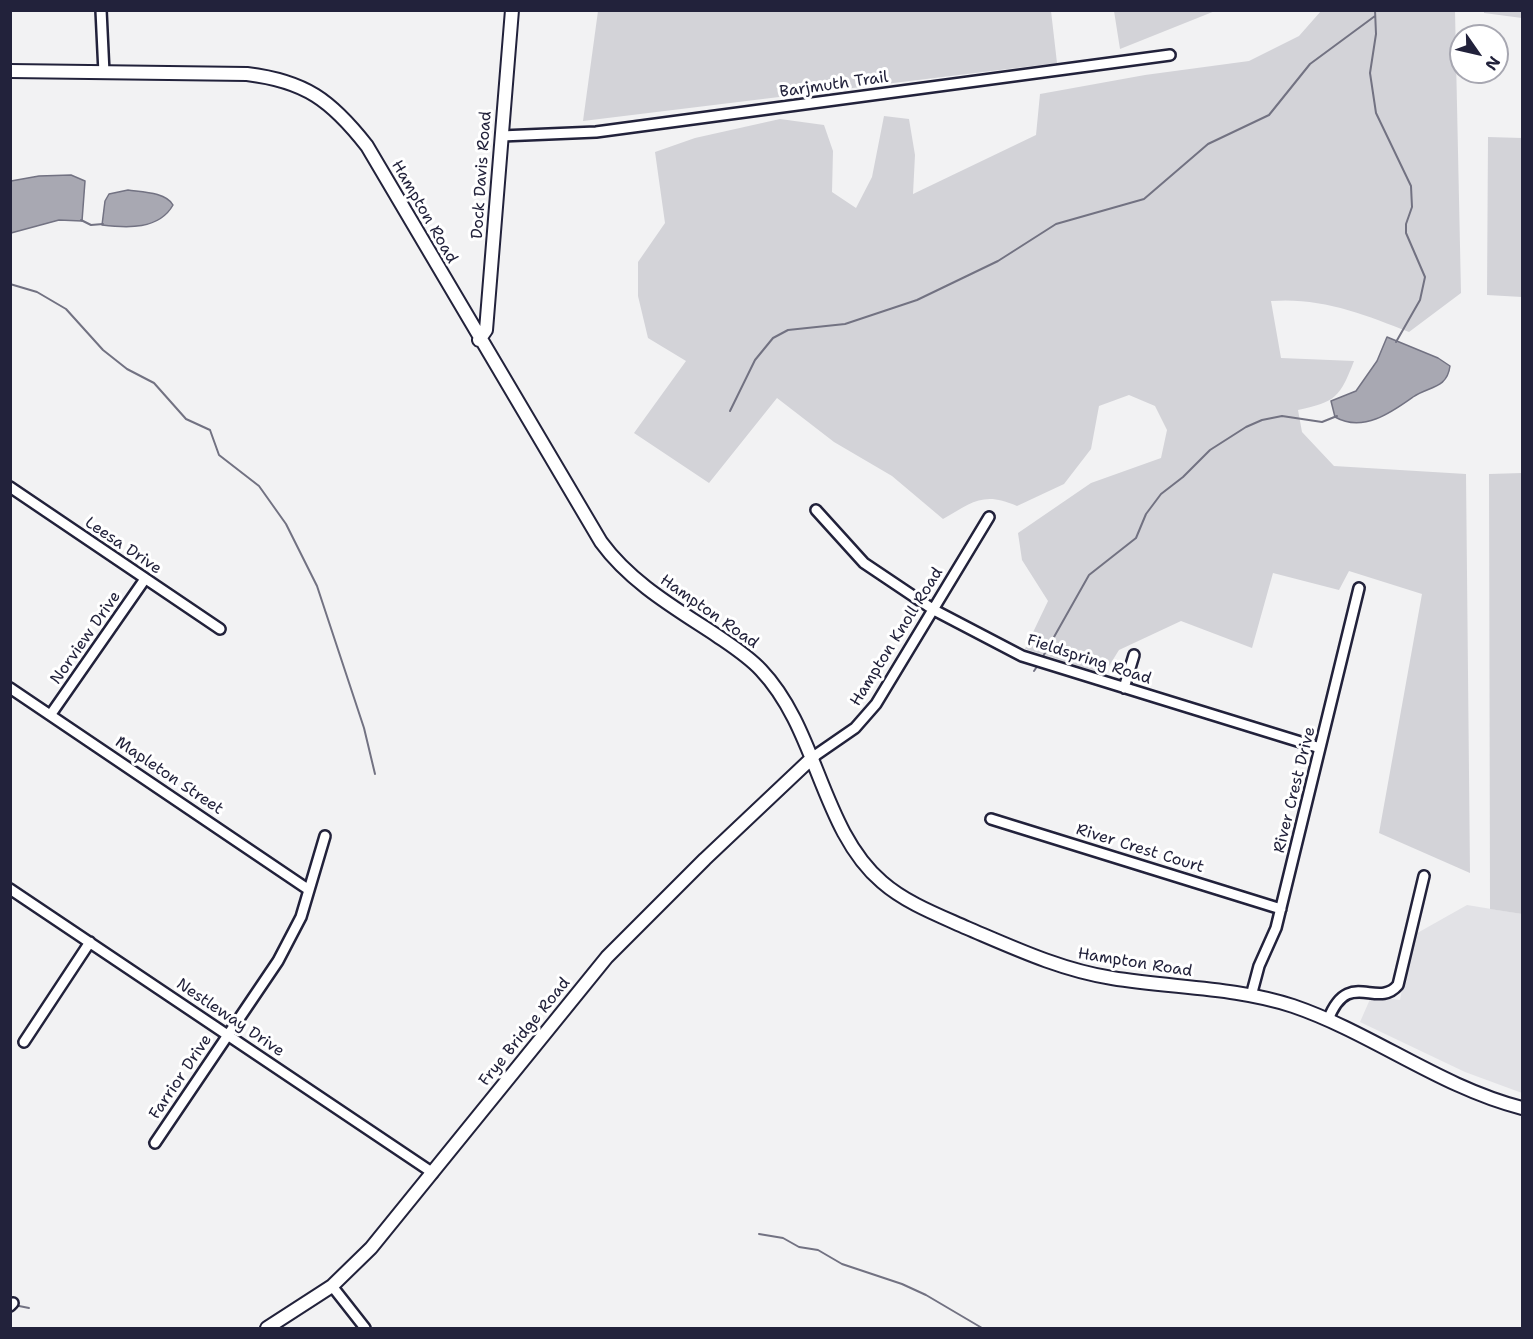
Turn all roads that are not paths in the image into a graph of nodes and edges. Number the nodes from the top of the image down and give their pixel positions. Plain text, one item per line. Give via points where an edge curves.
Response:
1 (101, 10) edge
2 (512, 10) edge
3 (1170, 55) dead end
4 (10, 71) edge
5 (104, 72) junction
6 (501, 136) junction
7 (479, 340) junction
8 (10, 487) edge
9 (816, 510) dead end
10 (989, 517) dead end
11 (145, 579) junction
12 (1359, 588) dead end
13 (934, 610) junction
14 (220, 629) dead end
15 (1134, 655) dead end
16 (10, 688) edge
17 (1124, 688) junction
18 (51, 714) junction
19 (1320, 748) junction
20 (813, 757) junction
21 (991, 819) dead end
22 (325, 836) dead end
23 (1424, 876) dead end
24 (10, 889) edge
25 (309, 890) junction
26 (1281, 909) junction
27 (90, 942) junction
28 (1251, 996) junction
29 (1328, 1020) junction
30 (228, 1034) junction
31 (24, 1042) dead end
32 (1522, 1108) edge
33 (155, 1143) dead end
34 (433, 1173) junction
35 (332, 1286) junction
36 (267, 1329) edge
37 (365, 1329) edge

1 - 5 street
2 - 6 main road, Dock Davis Road
3 - 6 street, Barjmuth Trail via 596,132
4 - 5 main road, Hampton Road
5 - 7 main road, Hampton Road via 247,74 274,77 320,96 367,146
6 - 7 main road, Dock Davis Road via 486,330
7 - 20 main road, Hampton Road via 612,556 648,590 760,668 789,708
8 - 11 street, Leesa Drive
9 - 13 street, Fieldspring Road via 864,563
10 - 13 street, Hampton Knoll Road
11 - 14 street, Leesa Drive
11 - 18 street, Norview Drive
12 - 19 street, River Crest Drive
13 - 17 street, Fieldspring Road via 1022,656
13 - 20 street, Hampton Knoll Road via 876,704 855,728
15 - 17 street
16 - 18 street, Mapleton Street
17 - 19 street, Fieldspring Road
18 - 25 street, Mapleton Street
19 - 26 street, River Crest Drive
20 - 28 main road, Hampton Road via 840,824 860,859 881,882 912,902 1022,952 1080,972
20 - 34 main road, Frye Bridge Road via 607,957
21 - 26 street, River Crest Court
22 - 25 street, Farrior Drive
23 - 29 street via 1398,985 1389,992 1359,991 1345,995 1335,1003
24 - 27 street, Nestleway Drive
25 - 30 street, Farrior Drive via 278,961
26 - 28 street, River Crest Drive
27 - 30 street, Nestleway Drive
27 - 31 street
28 - 29 main road, Hampton Road
29 - 32 main road, Hampton Road via 1459,1086
30 - 33 street, Farrior Drive
30 - 34 street, Nestleway Drive
34 - 35 main road, Frye Bridge Road via 371,1248
35 - 36 main road, Frye Bridge Road
35 - 37 street

